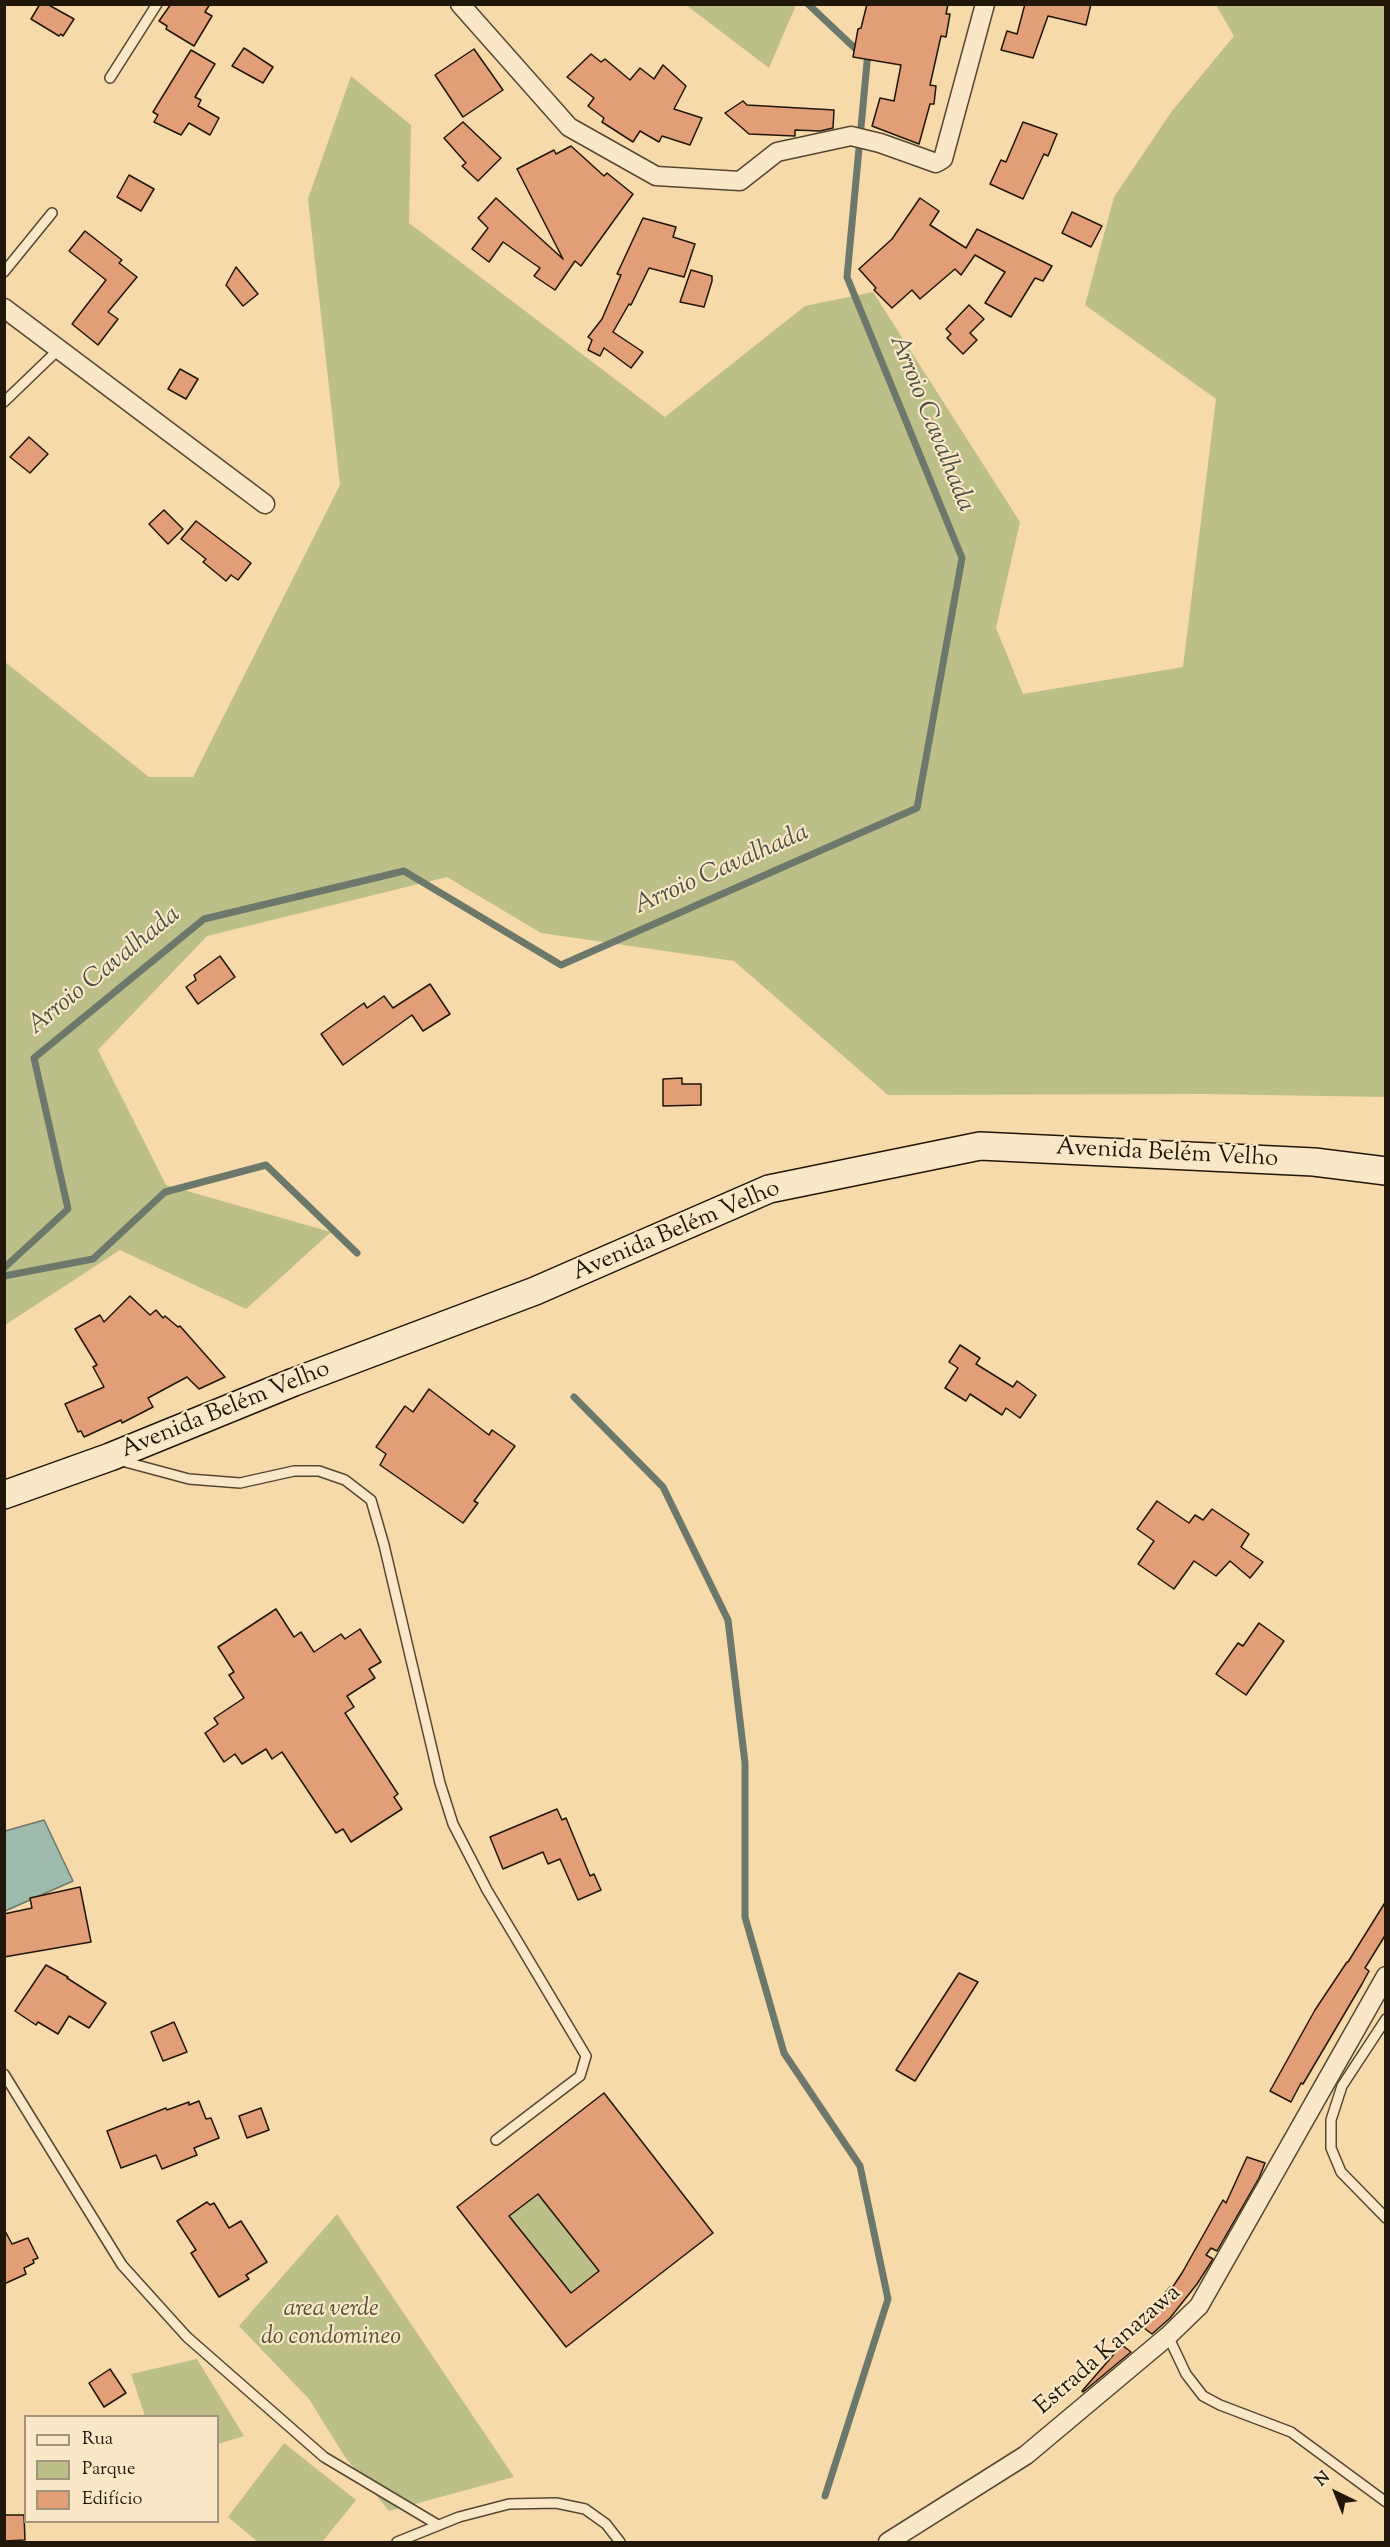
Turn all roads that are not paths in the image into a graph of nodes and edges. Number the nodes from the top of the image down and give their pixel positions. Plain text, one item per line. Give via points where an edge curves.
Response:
1 (157, 4) edge
2 (460, 4) edge
3 (985, 4) edge
4 (110, 78) dead end
5 (52, 213) dead end
6 (4, 272) edge
7 (4, 308) edge
8 (59, 349) junction
9 (4, 402) edge
10 (265, 504) dead end
11 (1386, 1171) edge
12 (110, 1457) junction
13 (4, 1495) edge
14 (1386, 1976) edge
15 (1386, 2019) edge
16 (4, 2074) edge
17 (496, 2140) dead end
18 (1386, 2217) edge
19 (1168, 2336) junction
20 (1386, 2502) edge
21 (438, 2525) junction
22 (397, 2542) edge
23 (620, 2542) edge
24 (888, 2542) edge

1 - 4 lane
2 - 3 street via 569,127 656,176 740,181 777,152 851,136 936,163 943,159
5 - 6 lane
7 - 8 street
8 - 9 lane
8 - 10 street
11 - 12 main road, Avenida Belém Velho via 1314,1162 980,1146 769,1189 536,1291 294,1382
12 - 13 main road, Avenida Belém Velho
12 - 17 lane via 189,1479 240,1483 294,1471 319,1471 345,1480 371,1500 453,1824 487,1890 586,2056 579,2076
14 - 19 street, Estrada Kanazawa via 1200,2306
15 - 18 lane via 1342,2086 1331,2121 1331,2148 1341,2172
16 - 21 lane via 122,2265 187,2337 324,2457
19 - 20 lane via 1186,2374 1203,2396 1290,2432
19 - 24 street, Estrada Kanazawa via 1026,2456
21 - 22 lane
21 - 23 lane via 509,2504 556,2504 585,2510 606,2524

